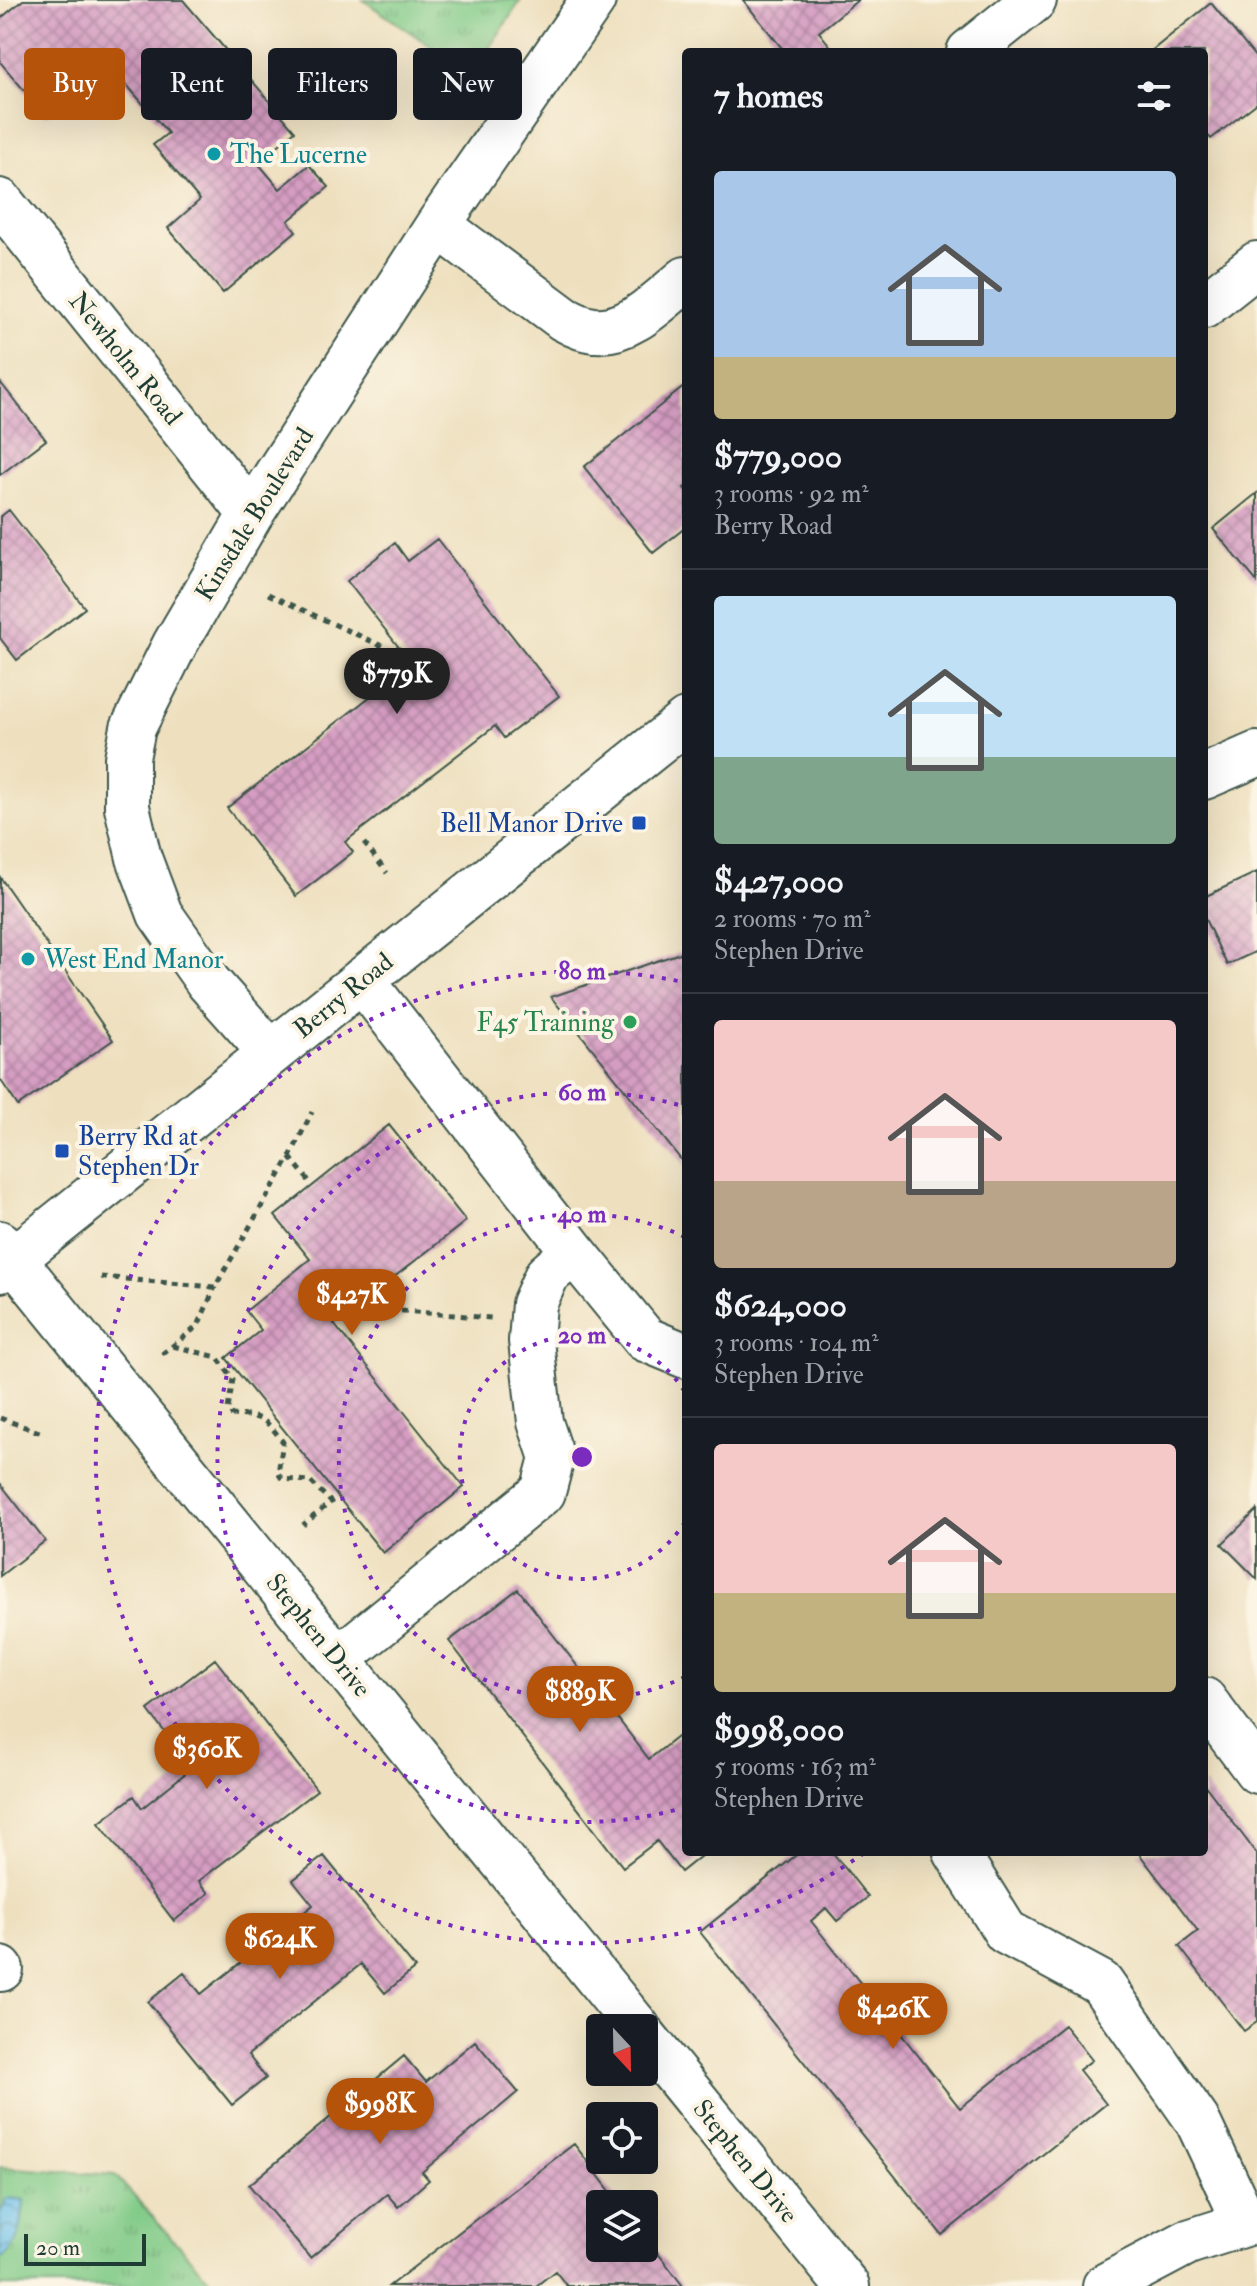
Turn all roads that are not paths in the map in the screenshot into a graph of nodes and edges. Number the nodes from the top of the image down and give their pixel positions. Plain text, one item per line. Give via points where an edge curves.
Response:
1 (593, 0) edge
2 (1034, 0) edge
3 (974, 48) edge
4 (0, 201) edge
5 (438, 225) junction
6 (1257, 264) edge
7 (682, 282) edge
8 (1208, 303) edge
9 (251, 514) junction
10 (682, 724) edge
11 (1257, 754) edge
12 (1208, 775) edge
13 (362, 980) junction
14 (271, 1053) junction
15 (574, 1252) junction
16 (4, 1257) edge
17 (682, 1354) edge
18 (338, 1659) junction
19 (1208, 1705) edge
20 (1257, 1771) edge
21 (958, 1856) edge
22 (627, 2014) edge
23 (658, 2053) edge
24 (1251, 2221) edge
25 (847, 2286) edge
26 (1105, 2286) edge

1 - 5 street, Kinsdale Boulevard
2 - 3 street
4 - 9 street, Newholm Road
5 - 7 street via 564,319 587,329 609,329 633,320
5 - 9 street, Kinsdale Boulevard
6 - 8 street
9 - 14 street, Kinsdale Boulevard via 133,728 127,807 160,914 208,982
10 - 13 street, Berry Road
11 - 12 street
13 - 14 street, Berry Road
13 - 15 street
14 - 16 street, Berry Road
15 - 17 street via 645,1339
15 - 18 street via 547,1275 534,1304 531,1341 540,1422 552,1458 543,1492
16 - 18 street, Stephen Drive
18 - 22 street, Stephen Drive
19 - 20 street
21 - 24 street via 1006,1932 1101,1983 1197,2120
23 - 25 street, Stephen Drive
24 - 26 street via 1188,2242

